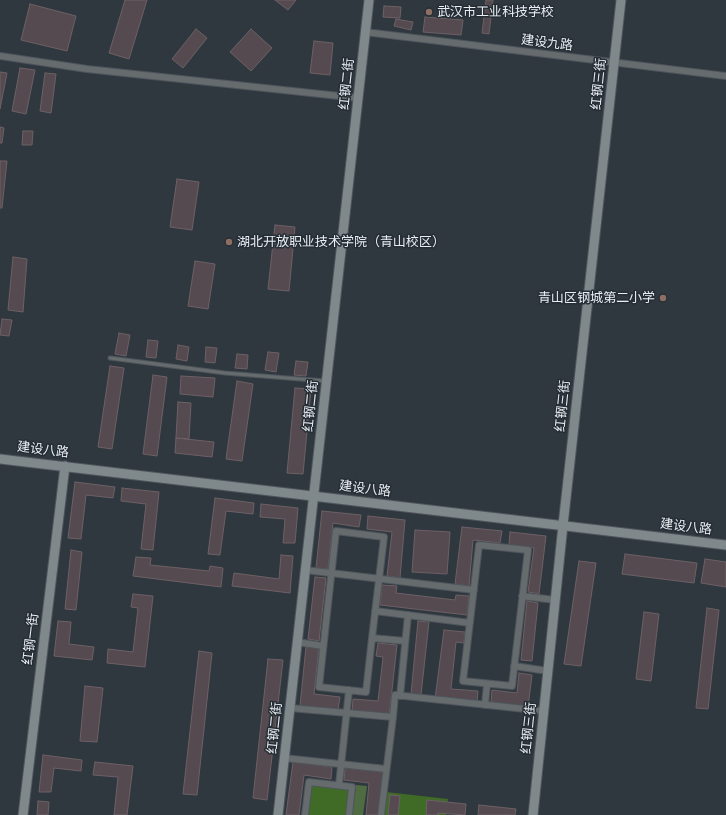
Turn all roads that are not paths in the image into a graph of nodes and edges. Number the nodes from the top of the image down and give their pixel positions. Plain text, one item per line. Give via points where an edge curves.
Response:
1 (369, 0) edge
2 (621, 0) edge
3 (366, 32) junction
4 (0, 56) edge
5 (614, 63) junction
6 (726, 76) edge
7 (358, 98) junction
8 (110, 358) dead end
9 (326, 381) junction
10 (0, 458) edge
11 (65, 466) junction
12 (314, 496) junction
13 (563, 525) junction
14 (726, 545) edge
15 (305, 570) junction
16 (331, 573) junction
17 (379, 579) junction
18 (474, 590) junction
19 (522, 596) junction
20 (555, 600) junction
21 (375, 611) junction
22 (408, 615) junction
23 (470, 623) junction
24 (372, 638) junction
25 (405, 641) junction
26 (297, 642) junction
27 (323, 646) junction
28 (514, 666) junction
29 (548, 671) junction
30 (487, 684) junction
31 (349, 690) junction
32 (400, 696) junction
33 (485, 705) junction
34 (290, 708) junction
35 (544, 711) junction
36 (347, 713) junction
37 (393, 717) junction
38 (284, 758) junction
39 (342, 764) junction
40 (386, 769) junction
41 (339, 785) junction
42 (22, 815) edge
43 (278, 815) edge
44 (305, 815) edge
45 (349, 815) edge
46 (381, 815) edge
47 (533, 815) edge

1 - 3 street, 红钢二街
2 - 5 street, 红钢三街
3 - 5 street, 建设九路
3 - 7 street, 红钢二街
4 - 7 street via 87,69
5 - 6 street, 建设九路
5 - 13 street, 红钢三街
7 - 9 street, 红钢二街
8 - 9 lane via 225,373
9 - 12 street, 红钢二街
10 - 11 street, 建设八路
11 - 12 street, 建设八路
11 - 42 street, 红钢一街
12 - 13 street, 建设八路
12 - 15 street, 红钢二街
13 - 14 street, 建设八路
13 - 20 street, 红钢三街
15 - 16 street
15 - 26 street, 红钢二街
16 - 17 street
16 - 17 street via 336,531 384,536
16 - 27 street
17 - 18 street
17 - 21 street
18 - 19 street via 479,545 528,550
18 - 23 street
19 - 20 street
19 - 28 street
20 - 29 street, 红钢三街
21 - 22 street
21 - 24 street
22 - 23 street
22 - 25 street
23 - 30 street via 463,681
24 - 25 street
24 - 31 street via 366,692
25 - 32 street
26 - 27 street
26 - 34 street, 红钢二街
27 - 31 street via 319,687
28 - 29 street
28 - 30 street via 512,686
29 - 35 street, 红钢三街
30 - 33 street
31 - 36 street
32 - 33 street
32 - 37 street via 395,695
33 - 35 street
34 - 36 street
34 - 38 street, 红钢二街
35 - 47 street, 红钢三街
36 - 37 street
36 - 39 street
37 - 40 street
38 - 39 street
38 - 43 street, 红钢二街
39 - 40 street
39 - 41 street
40 - 46 street
41 - 44 street via 309,782
41 - 45 street via 352,787

